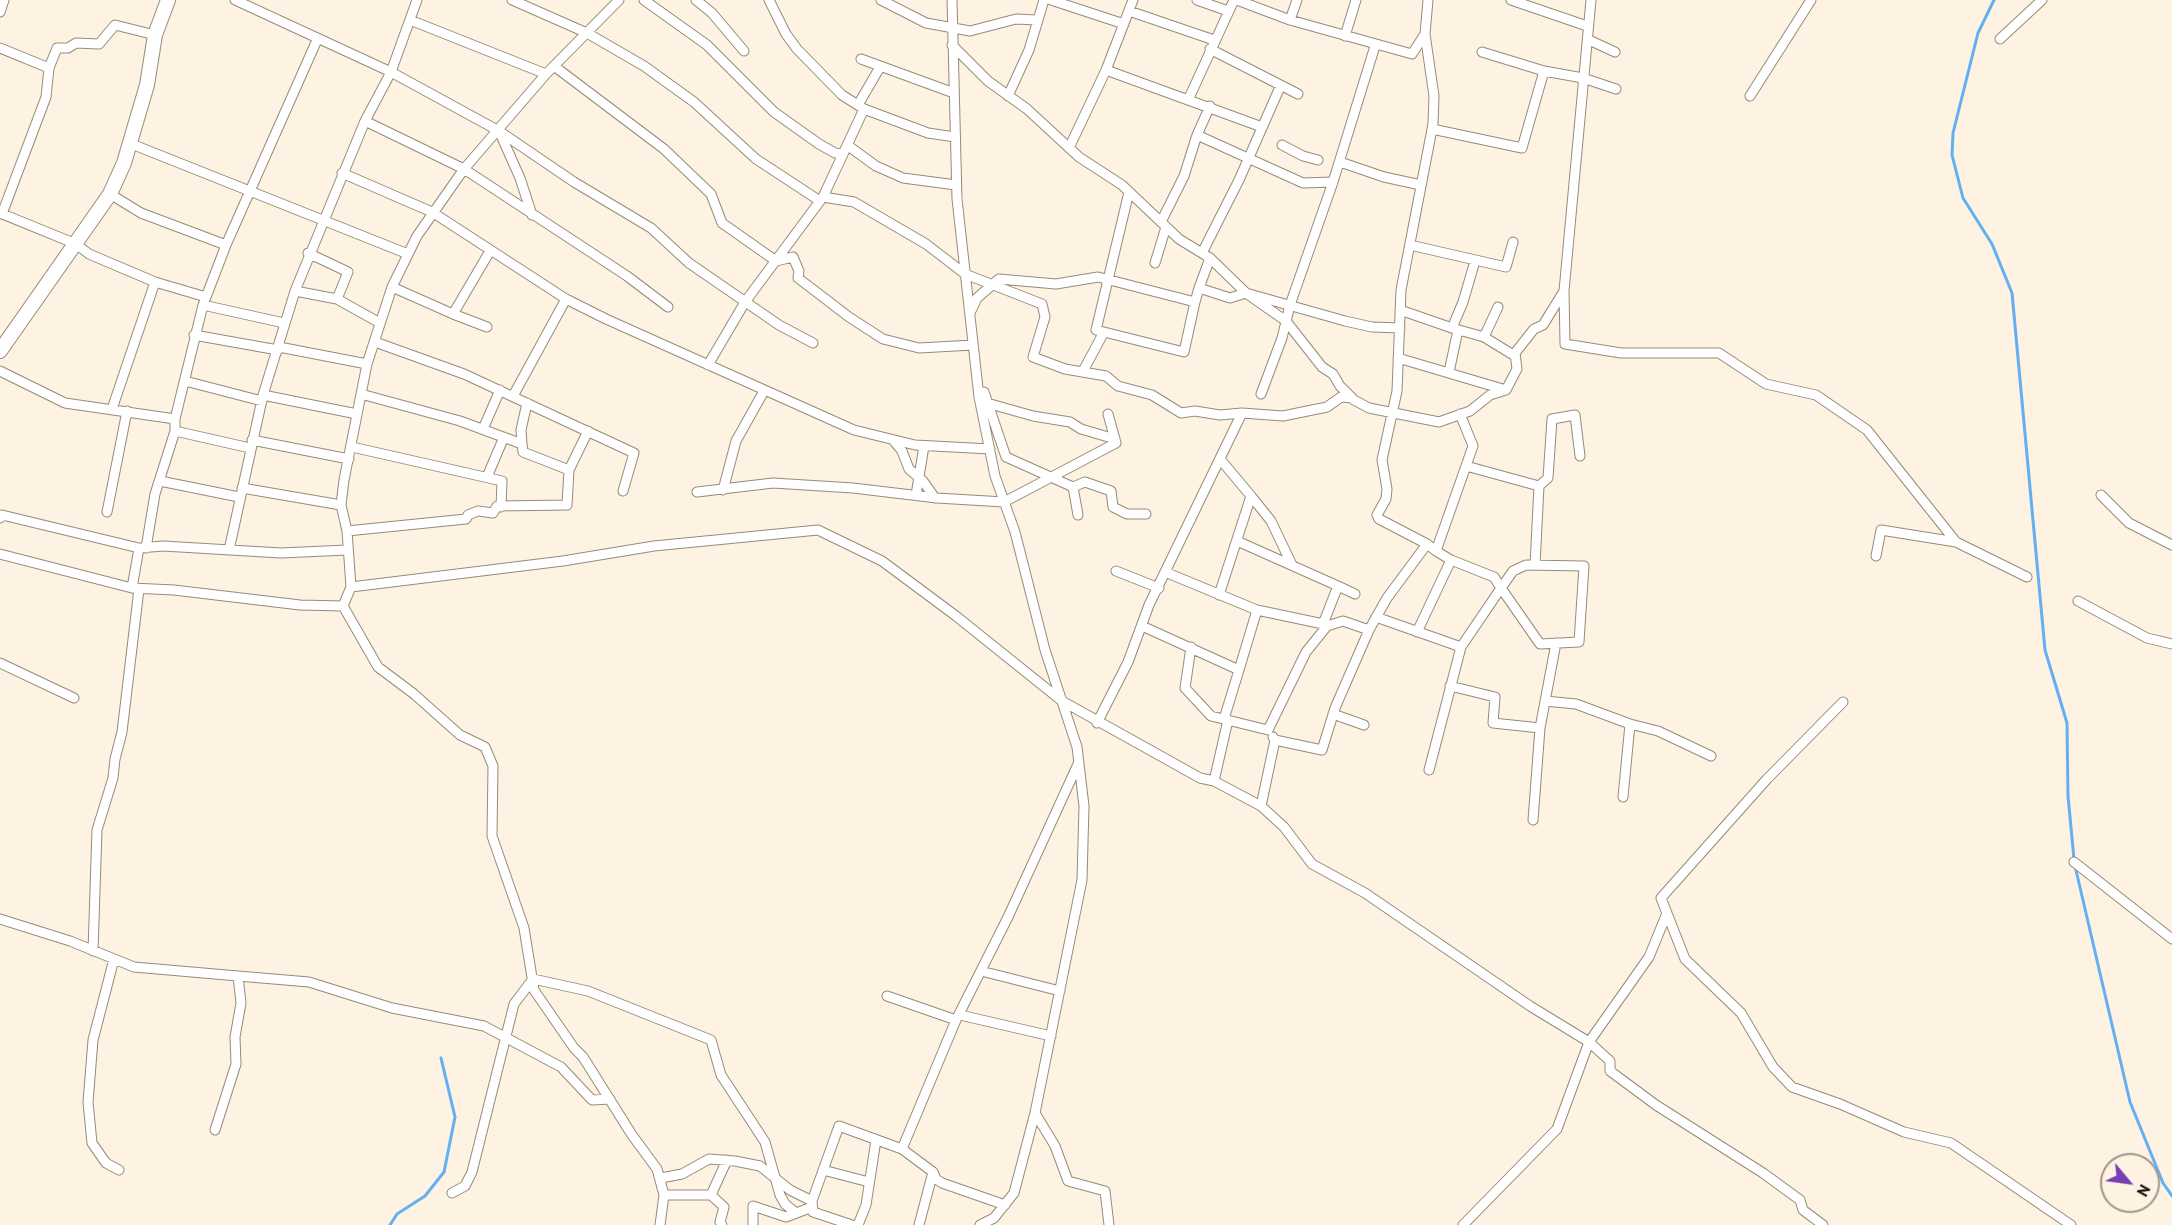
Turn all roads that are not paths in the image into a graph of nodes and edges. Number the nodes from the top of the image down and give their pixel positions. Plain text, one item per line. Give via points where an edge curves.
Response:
1 (4, 0) edge
2 (168, 0) edge
3 (235, 0) edge
4 (417, 0) edge
5 (513, 0) edge
6 (619, 0) edge
7 (644, 0) edge
8 (696, 0) edge
9 (769, 0) edge
10 (881, 0) edge
11 (952, 0) edge
12 (1044, 0) edge
13 (1052, 0) edge
14 (1133, 0) edge
15 (1197, 0) edge
16 (1235, 0) edge
17 (1298, 0) edge
18 (1356, 0) edge
19 (1428, 0) edge
20 (1511, 0) edge
21 (1591, 0) edge
22 (1811, 0) edge
23 (2042, 0) edge
24 (1129, 11) junction
25 (1228, 11) junction
26 (0, 12) edge
27 (410, 20) junction
28 (1037, 20) junction
29 (1290, 20) junction
30 (1124, 24) junction
31 (1587, 26) junction
32 (954, 27) junction
33 (587, 33) junction
34 (1425, 34) junction
35 (155, 35) junction
36 (1345, 36) junction
37 (2000, 39) dead end
38 (317, 40) junction
39 (1589, 40) junction
40 (952, 45) junction
41 (1212, 45) junction
42 (1375, 46) junction
43 (0, 48) edge
44 (744, 51) dead end
45 (1482, 52) dead end
46 (1616, 52) dead end
47 (861, 59) dead end
48 (554, 66) junction
49 (880, 67) junction
50 (50, 68) junction
51 (1107, 70) junction
52 (1544, 71) junction
53 (391, 72) junction
54 (546, 75) junction
55 (1583, 78) junction
56 (1280, 87) junction
57 (1617, 90) dead end
58 (954, 93) junction
59 (1298, 94) dead end
60 (1008, 96) junction
61 (1750, 96) dead end
62 (1189, 98) junction
63 (1210, 106) junction
64 (861, 107) junction
65 (365, 121) junction
66 (1262, 127) junction
67 (1432, 129) junction
68 (499, 131) junction
69 (1197, 135) junction
70 (955, 137) junction
71 (129, 143) junction
72 (1282, 145) dead end
73 (1070, 148) junction
74 (845, 149) junction
75 (1248, 159) junction
76 (1318, 160) dead end
77 (1340, 162) junction
78 (464, 169) junction
79 (342, 173) junction
80 (1333, 182) junction
81 (956, 185) junction
82 (1421, 185) junction
83 (250, 189) junction
84 (1129, 192) junction
85 (110, 194) junction
86 (822, 199) junction
87 (432, 212) junction
88 (1, 213) edge
89 (532, 215) junction
90 (323, 219) junction
91 (1164, 225) junction
92 (1513, 242) dead end
93 (76, 244) junction
94 (226, 245) junction
95 (1410, 245) junction
96 (490, 251) junction
97 (308, 254) junction
98 (408, 254) junction
99 (1206, 255) junction
100 (777, 261) junction
101 (1475, 261) junction
102 (1155, 263) dead end
103 (965, 274) junction
104 (1107, 280) junction
105 (155, 282) junction
106 (993, 283) junction
107 (392, 287) junction
108 (1199, 288) junction
109 (295, 291) junction
110 (1564, 291) junction
111 (1246, 294) junction
112 (338, 299) junction
113 (566, 299) junction
114 (204, 301) junction
115 (745, 302) junction
116 (1195, 302) junction
117 (1290, 305) junction
118 (1498, 307) dead end
119 (668, 308) dead end
120 (1400, 310) junction
121 (453, 314) junction
122 (969, 314) junction
123 (1286, 321) junction
124 (284, 323) junction
125 (380, 323) junction
126 (487, 327) dead end
127 (1400, 328) junction
128 (1455, 329) junction
129 (1104, 332) junction
130 (194, 335) junction
131 (1484, 337) junction
132 (375, 342) junction
133 (813, 343) dead end
134 (973, 345) junction
135 (278, 348) junction
136 (0, 351) edge
137 (1515, 356) junction
138 (975, 357) junction
139 (1398, 358) junction
140 (367, 364) junction
141 (708, 365) junction
142 (0, 371) edge
143 (1083, 371) junction
144 (1449, 372) junction
145 (184, 381) junction
146 (500, 390) junction
147 (1506, 390) junction
148 (764, 391) junction
149 (361, 394) junction
150 (1261, 394) dead end
151 (513, 396) junction
152 (263, 398) junction
153 (1352, 398) junction
154 (527, 403) junction
155 (987, 403) junction
156 (112, 409) junction
157 (127, 411) junction
158 (1392, 411) junction
159 (1242, 413) junction
160 (357, 414) junction
161 (1108, 414) dead end
162 (1461, 414) junction
163 (175, 419) junction
164 (483, 429) junction
165 (174, 431) junction
166 (588, 431) junction
167 (504, 437) junction
168 (1115, 439) junction
169 (892, 440) junction
170 (251, 444) junction
171 (522, 444) junction
172 (924, 446) junction
173 (352, 447) junction
174 (990, 449) junction
175 (1580, 456) dead end
176 (349, 459) junction
177 (1220, 459) junction
178 (1466, 466) junction
179 (569, 470) junction
180 (918, 476) junction
181 (487, 477) junction
182 (1053, 478) junction
183 (160, 481) junction
184 (1539, 486) junction
185 (1073, 487) junction
186 (723, 490) junction
187 (624, 491) dead end
188 (240, 492) junction
189 (697, 492) dead end
190 (916, 495) junction
191 (2101, 495) dead end
192 (1251, 496) junction
193 (935, 498) junction
194 (1004, 501) junction
195 (340, 505) junction
196 (501, 507) junction
197 (107, 512) dead end
198 (1146, 514) dead end
199 (1078, 515) dead end
200 (0, 518) edge
201 (347, 531) junction
202 (1237, 541) junction
203 (1956, 542) junction
204 (1427, 544) junction
205 (2172, 545) edge
206 (143, 548) junction
207 (229, 550) junction
208 (347, 550) junction
209 (1436, 552) junction
210 (0, 554) edge
211 (1876, 556) dead end
212 (1451, 560) junction
213 (1292, 565) junction
214 (1535, 566) junction
215 (1116, 572) dead end
216 (1165, 572) junction
217 (2027, 577) dead end
218 (1338, 586) junction
219 (351, 587) junction
220 (1159, 588) junction
221 (1501, 588) junction
222 (135, 589) junction
223 (1355, 594) dead end
224 (1219, 595) junction
225 (2078, 601) dead end
226 (343, 606) junction
227 (1257, 610) junction
228 (1376, 617) junction
229 (1327, 624) junction
230 (1142, 626) junction
231 (1369, 630) junction
232 (1417, 632) junction
233 (1556, 643) junction
234 (2172, 644) edge
235 (1191, 647) junction
236 (1461, 647) junction
237 (0, 663) edge
238 (1239, 670) junction
239 (1450, 686) junction
240 (74, 698) dead end
241 (1545, 701) junction
242 (1062, 702) junction
243 (1843, 702) dead end
244 (1333, 714) junction
245 (1226, 720) junction
246 (1097, 723) junction
247 (1630, 724) junction
248 (1364, 725) dead end
249 (1540, 728) junction
250 (1268, 730) junction
251 (1275, 740) junction
252 (1711, 756) dead end
253 (1079, 763) junction
254 (1429, 770) dead end
255 (1214, 781) junction
256 (1623, 797) dead end
257 (1262, 806) junction
258 (1533, 820) dead end
259 (2074, 862) dead end
260 (1667, 913) junction
261 (0, 919) edge
262 (2172, 939) edge
263 (93, 951) junction
264 (114, 959) junction
265 (981, 971) junction
266 (238, 976) junction
267 (532, 979) junction
268 (1060, 990) junction
269 (887, 996) dead end
270 (958, 1018) junction
271 (505, 1036) junction
272 (1051, 1036) junction
273 (1589, 1042) junction
274 (610, 1099) junction
275 (1035, 1113) junction
276 (215, 1131) dead end
277 (876, 1140) junction
278 (902, 1149) junction
279 (727, 1160) junction
280 (119, 1170) dead end
281 (823, 1170) junction
282 (933, 1172) junction
283 (774, 1176) junction
284 (661, 1178) junction
285 (869, 1182) junction
286 (452, 1193) dead end
287 (664, 1195) junction
288 (711, 1195) junction
289 (812, 1204) junction
290 (1005, 1205) junction
291 (796, 1213) junction
292 (785, 1221) edge
293 (660, 1225) edge
294 (722, 1225) edge
295 (753, 1225) edge
296 (852, 1225) edge
297 (858, 1225) edge
298 (919, 1225) edge
299 (980, 1225) edge
300 (1109, 1225) edge
301 (1463, 1225) edge
302 (1823, 1225) edge
303 (2070, 1225) edge

1 - 26 street
2 - 35 street
3 - 38 street
4 - 27 street
5 - 33 street
6 - 33 street
7 - 74 street via 707,45 774,112 835,153
8 - 44 street via 712,12
9 - 64 street via 797,49 831,85
10 - 32 street via 926,23
11 - 32 street
12 - 28 street
13 - 30 street
14 - 24 street
15 - 25 street
16 - 25 street
16 - 29 street
17 - 29 street
18 - 36 street
19 - 34 street
20 - 31 street
21 - 31 street
22 - 61 street
23 - 37 street
24 - 30 street
24 - 41 street
25 - 41 street
27 - 53 street
27 - 54 street
28 - 32 street via 1016,19 970,31
28 - 60 street via 1029,50
29 - 36 street
30 - 51 street
31 - 39 street
32 - 40 street
33 - 48 street
33 - 86 street via 680,91 756,159
34 - 42 street via 1412,54
34 - 67 street via 1434,96
35 - 50 street via 115,25 99,44 76,43 57,48
35 - 71 street via 147,85
36 - 42 street
38 - 53 street
38 - 83 street
39 - 46 street
39 - 55 street
40 - 58 street
40 - 60 street
41 - 56 street
41 - 62 street
42 - 77 street
43 - 50 street
45 - 52 street
47 - 49 street
48 - 54 street
48 - 100 street via 664,149 711,195 722,224
49 - 58 street
49 - 64 street
50 - 88 street via 46,97
51 - 62 street
51 - 73 street
52 - 55 street
52 - 67 street via 1522,148
53 - 65 street
53 - 68 street
54 - 68 street
55 - 57 street
55 - 110 street
56 - 59 street
56 - 66 street
58 - 70 street
60 - 73 street
62 - 63 street
63 - 66 street
63 - 69 street
64 - 70 street via 928,134
64 - 74 street
65 - 78 street
65 - 79 street
66 - 75 street
67 - 82 street
68 - 78 street
68 - 89 street
68 - 115 street via 651,228 689,263
69 - 75 street
69 - 91 street
70 - 81 street
71 - 83 street
71 - 85 street
72 - 76 street
73 - 84 street
74 - 81 street via 903,178
74 - 86 street
75 - 80 street via 1303,183
75 - 99 street
77 - 80 street
77 - 82 street
78 - 87 street
78 - 89 street
79 - 87 street
79 - 90 street
80 - 117 street
81 - 103 street
82 - 95 street
83 - 90 street
83 - 94 street
84 - 91 street
84 - 104 street
85 - 93 street
85 - 94 street via 141,213
86 - 100 street
86 - 103 street via 854,202 926,244
87 - 96 street
87 - 98 street
88 - 93 street
89 - 119 street via 627,276
90 - 97 street
90 - 98 street
91 - 99 street
91 - 102 street
92 - 101 street via 1506,267
93 - 105 street via 89,254
93 - 136 street
94 - 114 street
95 - 101 street
95 - 120 street
96 - 113 street
96 - 121 street
97 - 109 street
97 - 112 street via 348,272
98 - 107 street
99 - 108 street
99 - 111 street
100 - 115 street
100 - 134 street via 793,257 798,278 883,339 919,348
101 - 128 street
103 - 106 street
103 - 122 street
104 - 106 street via 1098,277 1056,284 999,279
104 - 116 street
104 - 129 street via 1096,330
105 - 114 street
105 - 156 street
106 - 122 street
106 - 143 street via 1042,304 1045,317 1033,357
107 - 121 street
107 - 125 street
108 - 111 street via 1230,297
108 - 116 street
109 - 112 street
109 - 124 street
110 - 137 street via 1543,325 1534,329
110 - 203 street via 1565,344 1621,353 1719,353 1766,384 1816,395 1866,430
111 - 117 street
111 - 123 street
112 - 125 street
113 - 141 street
113 - 151 street
114 - 124 street
114 - 130 street
115 - 133 street
115 - 141 street
116 - 129 street via 1184,352
117 - 123 street
117 - 127 street via 1372,327
118 - 131 street
120 - 127 street
120 - 128 street
121 - 126 street
122 - 134 street
123 - 150 street
123 - 153 street
124 - 135 street
125 - 132 street
127 - 139 street
128 - 131 street
128 - 144 street
129 - 143 street
130 - 135 street
130 - 145 street
131 - 137 street
132 - 140 street
132 - 146 street
134 - 138 street
135 - 140 street
135 - 152 street
137 - 147 street via 1517,369
138 - 155 street
138 - 174 street
139 - 144 street
139 - 158 street
140 - 149 street
141 - 148 street
142 - 156 street via 65,404
143 - 159 street via 1152,395 1181,413
144 - 147 street
145 - 152 street
145 - 163 street
146 - 151 street
146 - 164 street
147 - 162 street via 1490,395
148 - 169 street via 854,430
148 - 186 street via 736,441
149 - 160 street
149 - 164 street
151 - 154 street
152 - 160 street
152 - 170 street
153 - 158 street via 1369,408
153 - 159 street via 1341,397 1327,407 1283,416
154 - 166 street
154 - 171 street
155 - 168 street via 1070,422
155 - 182 street via 1006,457
156 - 157 street
157 - 163 street
157 - 197 street
158 - 162 street via 1439,422
158 - 204 street via 1382,460 1386,499 1377,515
159 - 177 street
160 - 173 street
161 - 168 street
162 - 178 street via 1473,446
163 - 165 street
164 - 167 street
165 - 170 street
165 - 183 street
166 - 179 street
166 - 187 street via 634,453
167 - 171 street
167 - 181 street
168 - 182 street via 1116,443
169 - 172 street
169 - 180 street via 902,451 909,469
170 - 176 street
170 - 188 street
171 - 179 street via 522,452
172 - 174 street
172 - 180 street
173 - 176 street
173 - 181 street
174 - 194 street
175 - 184 street via 1575,416 1552,419 1548,478
176 - 195 street
177 - 192 street
177 - 216 street
178 - 184 street
178 - 209 street
179 - 196 street via 567,505
180 - 190 street
180 - 193 street
181 - 196 street via 502,481
182 - 185 street
182 - 194 street
183 - 188 street
183 - 206 street
184 - 214 street
185 - 198 street via 1086,482 1111,491 1113,507 1127,514
185 - 199 street
186 - 189 street
186 - 190 street via 773,483
188 - 195 street
188 - 207 street
190 - 193 street
191 - 205 street via 2129,523
192 - 202 street
192 - 213 street via 1271,522
193 - 194 street
194 - 242 street
195 - 201 street
196 - 201 street via 497,506 494,513 478,511 466,519
200 - 206 street via 2,515
201 - 208 street
202 - 213 street
202 - 224 street
203 - 211 street via 1881,530
203 - 217 street
204 - 209 street
204 - 228 street
206 - 207 street
206 - 222 street
207 - 208 street
208 - 219 street
209 - 212 street
210 - 222 street
212 - 221 street via 1494,577
212 - 232 street
213 - 218 street
214 - 221 street via 1526,565 1513,572
214 - 233 street via 1584,566 1579,642
215 - 220 street
216 - 220 street
216 - 224 street
218 - 223 street
218 - 229 street
219 - 226 street
219 - 242 street via 654,546 818,530 882,561
220 - 230 street
221 - 233 street via 1540,644
221 - 236 street
222 - 226 street
222 - 263 street via 122,732 97,830
224 - 227 street
225 - 234 street via 2147,638
226 - 267 street via 378,667 460,735 485,747 493,766 492,836 524,928
227 - 229 street
227 - 238 street
228 - 231 street
228 - 232 street
229 - 231 street via 1343,621
229 - 250 street via 1306,652
230 - 235 street
230 - 246 street
231 - 244 street
232 - 236 street
233 - 241 street
235 - 238 street
235 - 245 street via 1185,688 1211,716
236 - 239 street
237 - 240 street
238 - 245 street
239 - 249 street via 1495,697 1492,723
239 - 254 street
241 - 247 street via 1576,705
241 - 249 street
242 - 246 street
242 - 253 street
243 - 260 street via 1767,779 1661,898
244 - 248 street
244 - 251 street via 1322,750
245 - 250 street
245 - 255 street
246 - 255 street via 1200,778
247 - 252 street via 1658,731
247 - 256 street
249 - 258 street
250 - 251 street
251 - 257 street
253 - 265 street
253 - 268 street via 1084,806 1083,880
255 - 257 street
257 - 273 street via 1312,864 1365,893
259 - 262 street
260 - 273 street via 1649,957
260 - 303 street via 1685,959 1741,1013 1773,1067 1792,1087 1904,1132 1951,1143
261 - 263 street
263 - 264 street
264 - 266 street via 134,967
264 - 280 street via 93,1040 88,1102 92,1143 106,1163
265 - 268 street
265 - 270 street
266 - 271 street via 309,982 392,1008 484,1026
266 - 276 street via 241,1003 235,1037 236,1064
267 - 271 street via 514,1004
267 - 274 street via 534,990
267 - 283 street via 588,991 711,1040 721,1075 765,1142
268 - 272 street
269 - 270 street
270 - 272 street
270 - 278 street
271 - 274 street via 561,1067 592,1100
271 - 286 street via 472,1172 465,1186
272 - 275 street
273 - 301 street via 1557,1129
273 - 302 street via 1610,1061 1610,1071 1656,1105 1756,1167 1800,1200 1803,1210
274 - 284 street
275 - 290 street via 1014,1193
275 - 300 street via 1055,1146 1068,1181 1105,1191
277 - 278 street
277 - 281 street via 839,1126
277 - 285 street
278 - 282 street
279 - 283 street via 760,1166
279 - 284 street via 709,1159 682,1174
279 - 288 street
281 - 285 street
281 - 289 street
282 - 290 street via 942,1183
282 - 298 street
283 - 289 street
283 - 291 street via 785,1204
284 - 287 street
285 - 297 street
287 - 288 street
287 - 293 street
288 - 294 street via 724,1208
289 - 291 street
289 - 296 street via 813,1212
290 - 299 street via 994,1218
291 - 292 street
292 - 295 street via 753,1206

